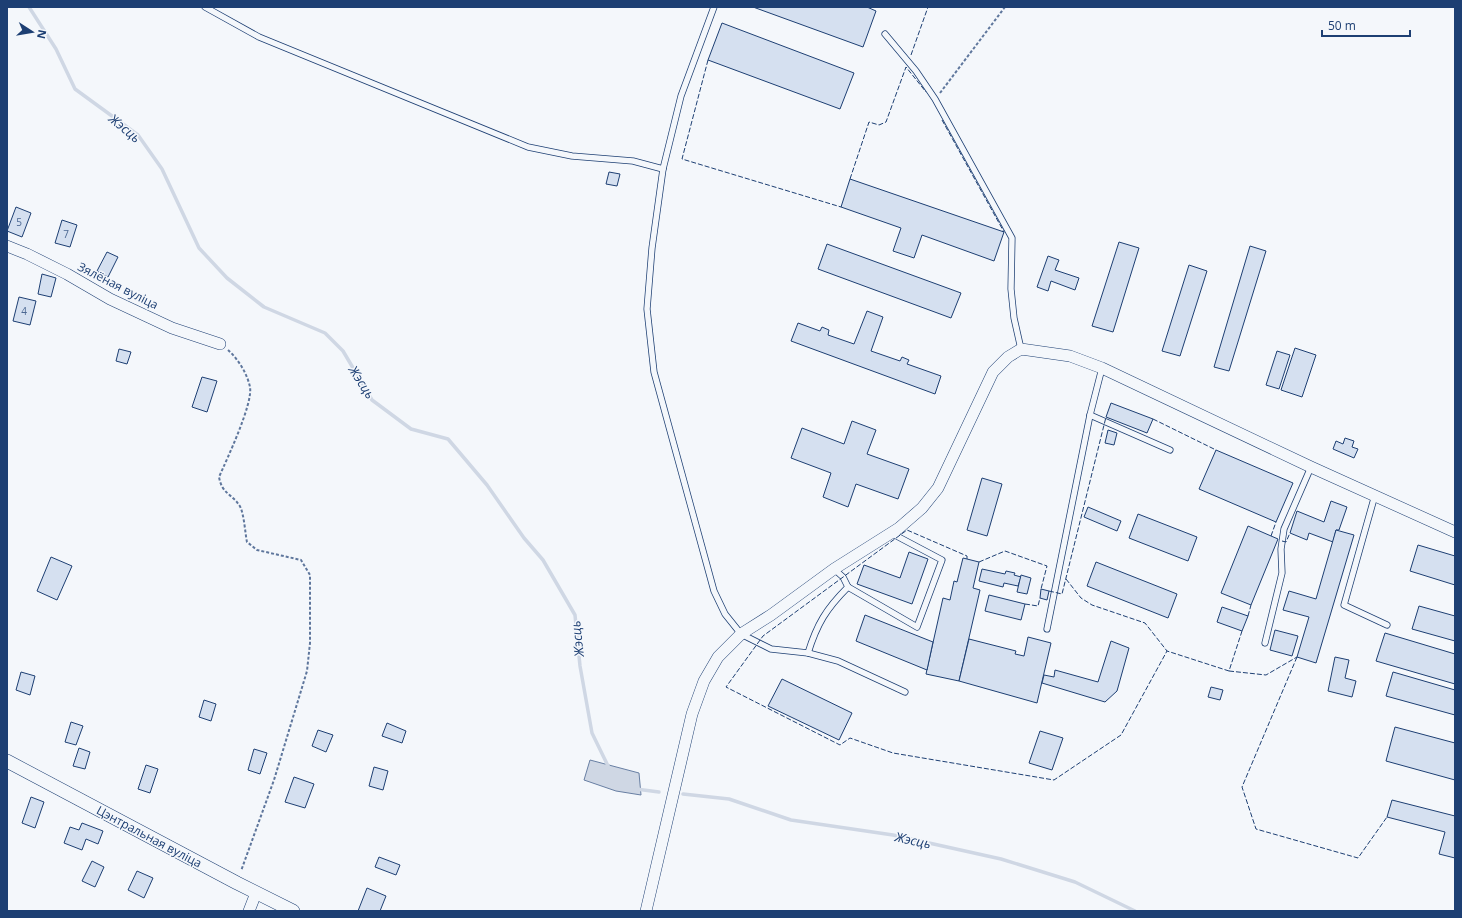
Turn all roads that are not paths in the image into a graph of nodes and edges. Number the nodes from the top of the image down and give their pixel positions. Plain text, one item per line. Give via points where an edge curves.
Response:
1 (205, 7) edge
2 (714, 7) edge
3 (885, 34) dead end
4 (663, 170) junction
5 (7, 246) edge
6 (220, 344) road end
7 (1021, 349) junction
8 (1102, 368) junction
9 (1090, 415) junction
10 (1170, 450) dead end
11 (1311, 467) junction
12 (1375, 495) junction
13 (1455, 532) edge
14 (891, 533) junction
15 (834, 569) junction
16 (848, 587) junction
17 (1387, 625) dead end
18 (1047, 629) dead end
19 (741, 634) junction
20 (1265, 643) dead end
21 (808, 653) junction
22 (904, 692) dead end
23 (7, 760) edge
24 (256, 893) junction
25 (249, 911) edge
26 (293, 911) edge
27 (646, 911) edge

1 - 4 lane via 259,37 528,147 572,156 633,161
2 - 4 lane via 681,96
3 - 7 lane via 935,98 1012,238 1014,318
4 - 19 lane via 646,309 654,372 714,591 725,614
5 - 6 street, Зялёная вуліца via 172,328
7 - 8 street via 1070,356
7 - 14 street via 1008,357 993,372 938,488 922,508
8 - 9 lane
8 - 11 street
9 - 10 lane
9 - 18 lane
11 - 12 street
11 - 20 lane via 1284,528 1281,549 1282,573
12 - 13 street
12 - 17 lane via 1344,605
14 - 15 street
14 - 16 lane via 942,560 917,628
15 - 16 lane via 843,577
15 - 19 street
16 - 21 lane via 829,606 815,632
19 - 21 lane via 771,649
19 - 27 street via 718,657 704,681 692,714
21 - 22 lane via 838,661
23 - 24 street, Цэнтральная вуліца
24 - 25 street
24 - 26 street, Цэнтральная вуліца

